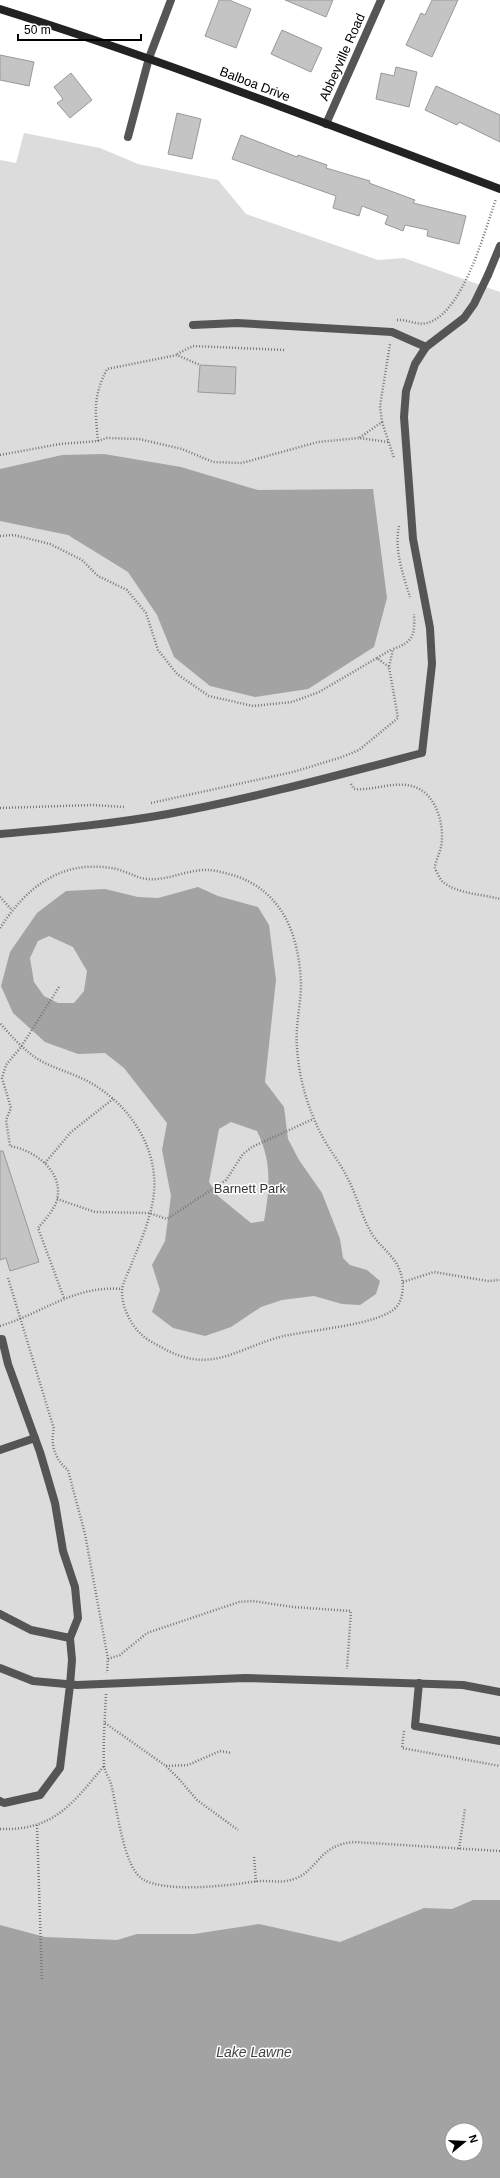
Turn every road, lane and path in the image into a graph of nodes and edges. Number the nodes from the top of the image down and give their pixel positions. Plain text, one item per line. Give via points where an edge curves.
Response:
1 (171, 0) edge
2 (381, 0) edge
3 (0, 9) edge
4 (149, 58) junction
5 (326, 124) junction
6 (128, 137) dead end
7 (499, 193) edge
8 (500, 246) edge
9 (193, 325) dead end
10 (392, 332) junction
11 (426, 347) junction
12 (285, 350) dead end
13 (177, 355) junction
14 (200, 365) dead end
15 (382, 422) junction
16 (359, 438) junction
17 (98, 441) junction
18 (388, 442) junction
19 (0, 455) edge
20 (396, 464) dead end
21 (400, 524) dead end
22 (0, 536) edge
23 (411, 600) dead end
24 (414, 613) dead end
25 (393, 649) junction
26 (377, 658) junction
27 (389, 668) junction
28 (342, 757) junction
29 (347, 772) junction
30 (143, 804) dead end
31 (0, 808) edge
32 (128, 808) dead end
33 (0, 834) edge
34 (0, 897) edge
35 (500, 899) edge
36 (12, 910) junction
37 (0, 928) edge
38 (59, 987) dead end
39 (0, 1024) edge
40 (21, 1047) junction
41 (1, 1078) edge
42 (113, 1099) junction
43 (313, 1119) junction
44 (44, 1163) junction
45 (57, 1199) junction
46 (149, 1213) junction
47 (500, 1280) edge
48 (403, 1282) junction
49 (122, 1289) junction
50 (64, 1298) junction
51 (0, 1326) edge
52 (0, 1339) edge
53 (35, 1438) junction
54 (0, 1450) edge
55 (0, 1614) edge
56 (70, 1638) junction
57 (108, 1659) dead end
58 (0, 1668) edge
59 (346, 1681) junction
60 (419, 1683) junction
61 (70, 1685) junction
62 (500, 1692) edge
63 (105, 1723) dead end
64 (500, 1741) edge
65 (232, 1753) dead end
66 (104, 1766) dead end
67 (166, 1766) junction
68 (0, 1801) edge
69 (465, 1809) dead end
70 (37, 1825) junction
71 (0, 1829) edge
72 (238, 1830) dead end
73 (459, 1849) dead end
74 (254, 1857) dead end
75 (256, 1882) dead end
76 (42, 1981) dead end

1 - 4 street
2 - 5 street, Abbeyville Road
3 - 4 street, Balboa Drive
4 - 5 street, Balboa Drive
4 - 6 street
5 - 7 street, Balboa Drive
7 - 10 path via 462,289 444,315 429,323 417,324 405,319 395,320
8 - 11 street via 474,304 464,318
9 - 10 street via 237,324
10 - 11 street
10 - 15 path via 380,406
11 - 29 street via 415,364 406,391 404,417 413,539 431,643 432,664 422,753
12 - 13 path via 192,346
13 - 14 path
13 - 17 path via 107,369 98,387 95,408
15 - 16 path
15 - 18 path
16 - 17 path via 318,442 242,463 213,462 182,449 140,439 107,438
16 - 18 path
17 - 19 path via 60,444
18 - 20 path
21 - 23 path via 396,538
22 - 26 path via 14,535 50,544 82,560 98,576 127,590 146,613 158,650 177,674 209,696 253,706 292,702 319,692
24 - 25 path via 415,632 406,644
25 - 26 path
25 - 27 path
26 - 27 path
27 - 28 path via 398,718 359,750
28 - 29 path
28 - 30 path via 293,772
29 - 33 street via 168,814 89,826
29 - 35 path via 354,789 365,790 395,784 415,787 428,796 437,812 443,832 435,867 441,881 458,890
31 - 32 path via 93,805
34 - 36 path
36 - 37 path
36 - 43 path via 46,878 68,870 88,868 112,868 147,880 208,870 235,876 260,887 279,906 291,928 298,957 301,987 297,1015 297,1047 305,1097
38 - 40 path
39 - 40 path
40 - 41 path via 6,1065
40 - 42 path via 58,1070 99,1087
41 - 44 path via 11,1108 6,1120 10,1146 34,1153
42 - 44 path via 72,1132
42 - 46 path via 124,1108 141,1132 150,1153 154,1198
43 - 46 path via 252,1147 243,1154 226,1180 167,1219
43 - 48 path via 349,1180 365,1220 398,1267
44 - 45 path via 53,1174 58,1187
45 - 46 path via 95,1212
45 - 50 path via 38,1228
46 - 49 path
47 - 48 path via 488,1281 434,1272
48 - 49 path via 398,1306 388,1315 369,1321 277,1338 209,1360 173,1354 143,1336 131,1322 123,1304
49 - 50 path via 103,1287
50 - 51 path via 21,1320
52 - 53 street
53 - 54 street
53 - 56 street via 55,1503 64,1551 75,1587 78,1618
55 - 56 street via 31,1630
56 - 61 street
57 - 59 path via 120,1655 147,1633 239,1602 253,1601 293,1608 351,1611
58 - 61 street via 33,1681
59 - 60 street
59 - 61 street via 246,1678
60 - 62 street via 463,1685
60 - 64 street via 415,1726
61 - 68 street via 60,1768 40,1795 4,1803
63 - 67 path
65 - 67 path via 220,1751 188,1765
66 - 70 path via 60,1814
67 - 72 path via 197,1800
69 - 73 path
70 - 71 path via 18,1830
70 - 76 path
74 - 75 path

